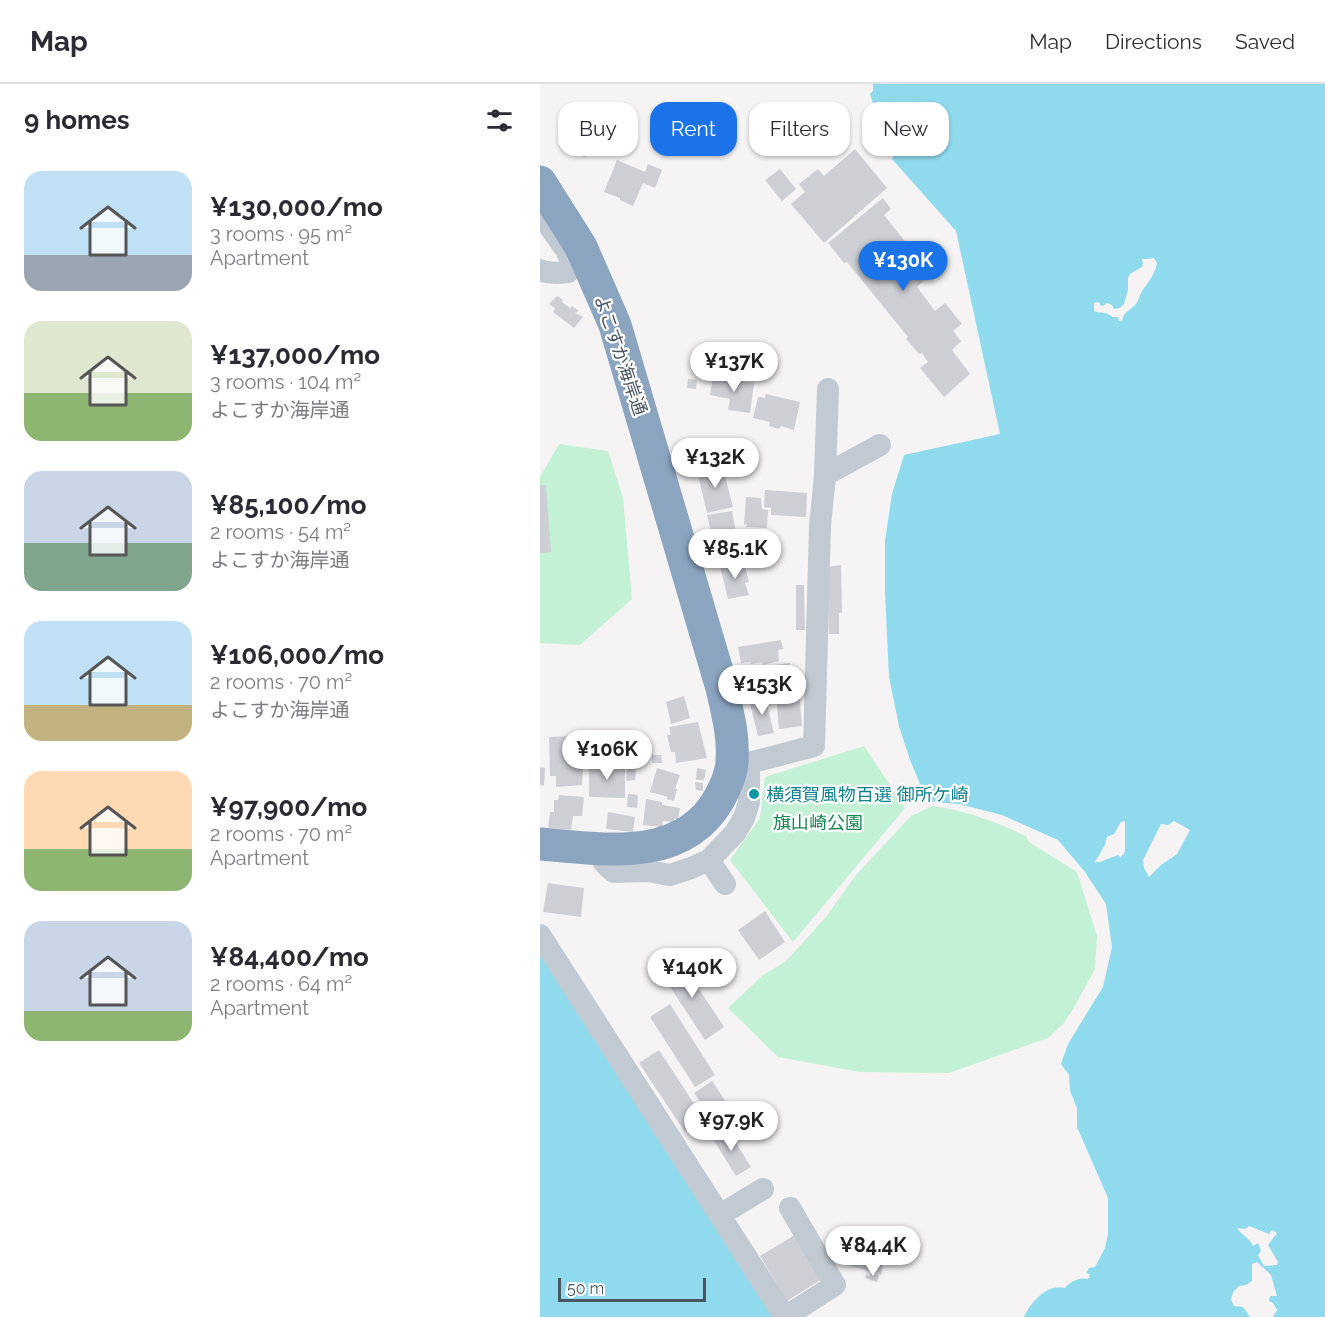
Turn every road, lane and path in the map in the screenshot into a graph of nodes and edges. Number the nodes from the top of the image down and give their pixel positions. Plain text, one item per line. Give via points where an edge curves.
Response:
1 (540, 182) edge
2 (540, 213) edge
3 (540, 270) edge
4 (828, 389) dead end
5 (880, 445) dead end
6 (825, 475) junction
7 (741, 763) junction
8 (540, 844) edge
9 (602, 849) junction
10 (709, 860) junction
11 (725, 884) dead end
12 (540, 935) edge
13 (763, 1189) dead end
14 (790, 1208) dead end
15 (720, 1215) junction

1 - 7 highway, よこすか海岸通 via 581,247 615,325
2 - 3 street via 572,263 568,272
4 - 6 street
5 - 6 street
6 - 7 street via 814,746
7 - 9 highway, よこすか海岸通 via 712,811 687,833 651,846
7 - 10 street via 749,802 744,819
8 - 9 highway, よこすか海岸通
9 - 10 street via 604,864 614,872 670,875
10 - 11 street
12 - 15 street
13 - 15 street
14 - 15 street via 835,1285 785,1317

